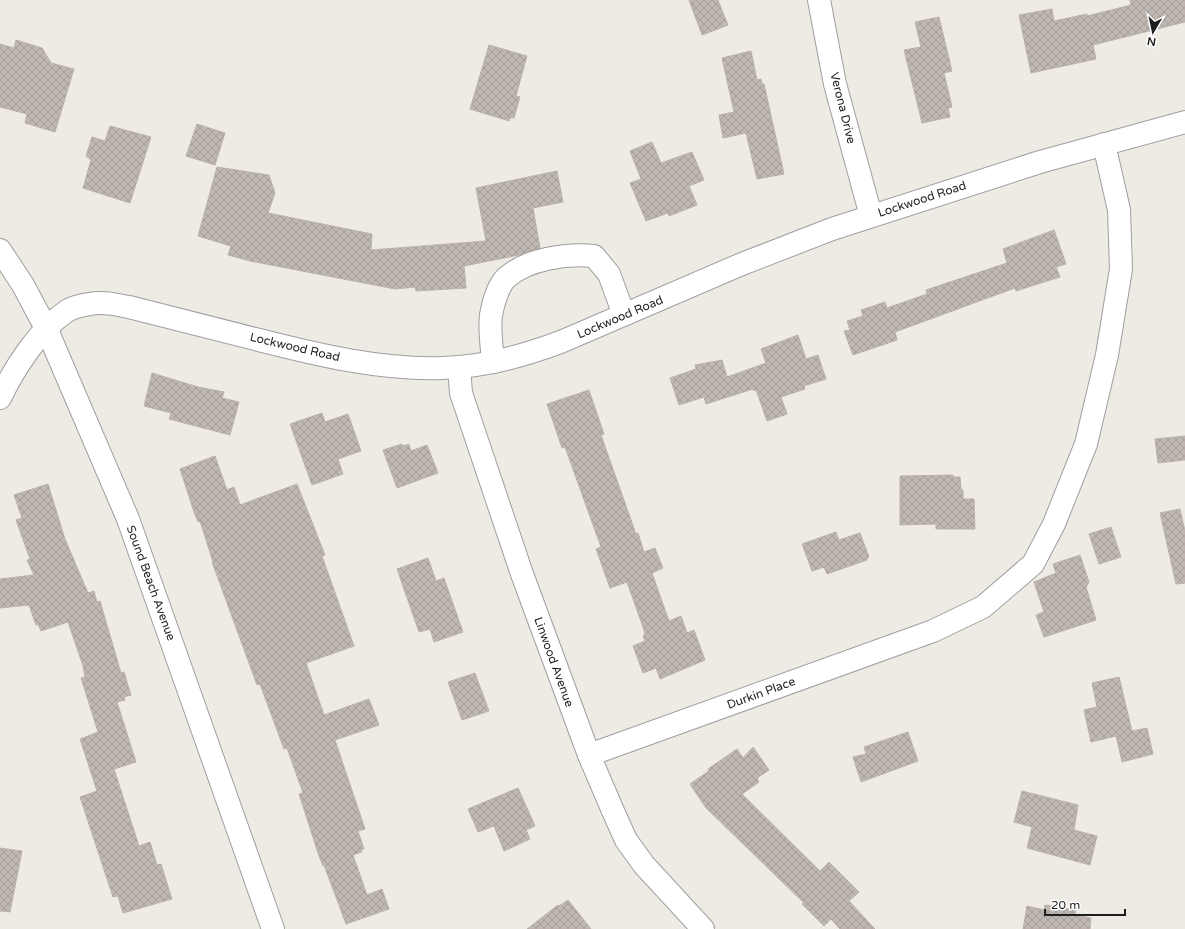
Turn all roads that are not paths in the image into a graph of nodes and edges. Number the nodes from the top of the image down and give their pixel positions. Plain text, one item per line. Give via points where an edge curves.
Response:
1 (819, 0) edge
2 (1185, 122) edge
3 (1104, 144) junction
4 (871, 216) junction
5 (0, 250) edge
6 (624, 316) junction
7 (47, 330) junction
8 (493, 362) junction
9 (459, 367) junction
10 (0, 398) edge
11 (589, 755) junction
12 (273, 929) edge
13 (703, 929) edge

1 - 4 street, Verona Drive via 835,84
2 - 3 street, Lockwood Road
3 - 4 street, Lockwood Road
3 - 11 street, Durkin Place via 1119,210 1121,269 1107,355 1086,444 1054,524 1033,564 983,607 933,631
4 - 6 street, Lockwood Road via 742,264
5 - 7 street, Sound Beach Avenue via 23,285
6 - 8 street, Lockwood Road via 541,349
6 - 8 street via 609,274 594,256 575,254 551,258 524,267 506,279 498,291 491,316
7 - 9 street, Lockwood Road via 67,311 91,304 109,304 320,355 400,367
7 - 10 street, Lockwood Road via 16,366
7 - 12 street, Sound Beach Avenue via 128,519
8 - 9 street, Lockwood Road
9 - 11 street, Linwood Avenue via 462,393 514,551
11 - 13 street, Linwood Avenue via 626,840 644,865

